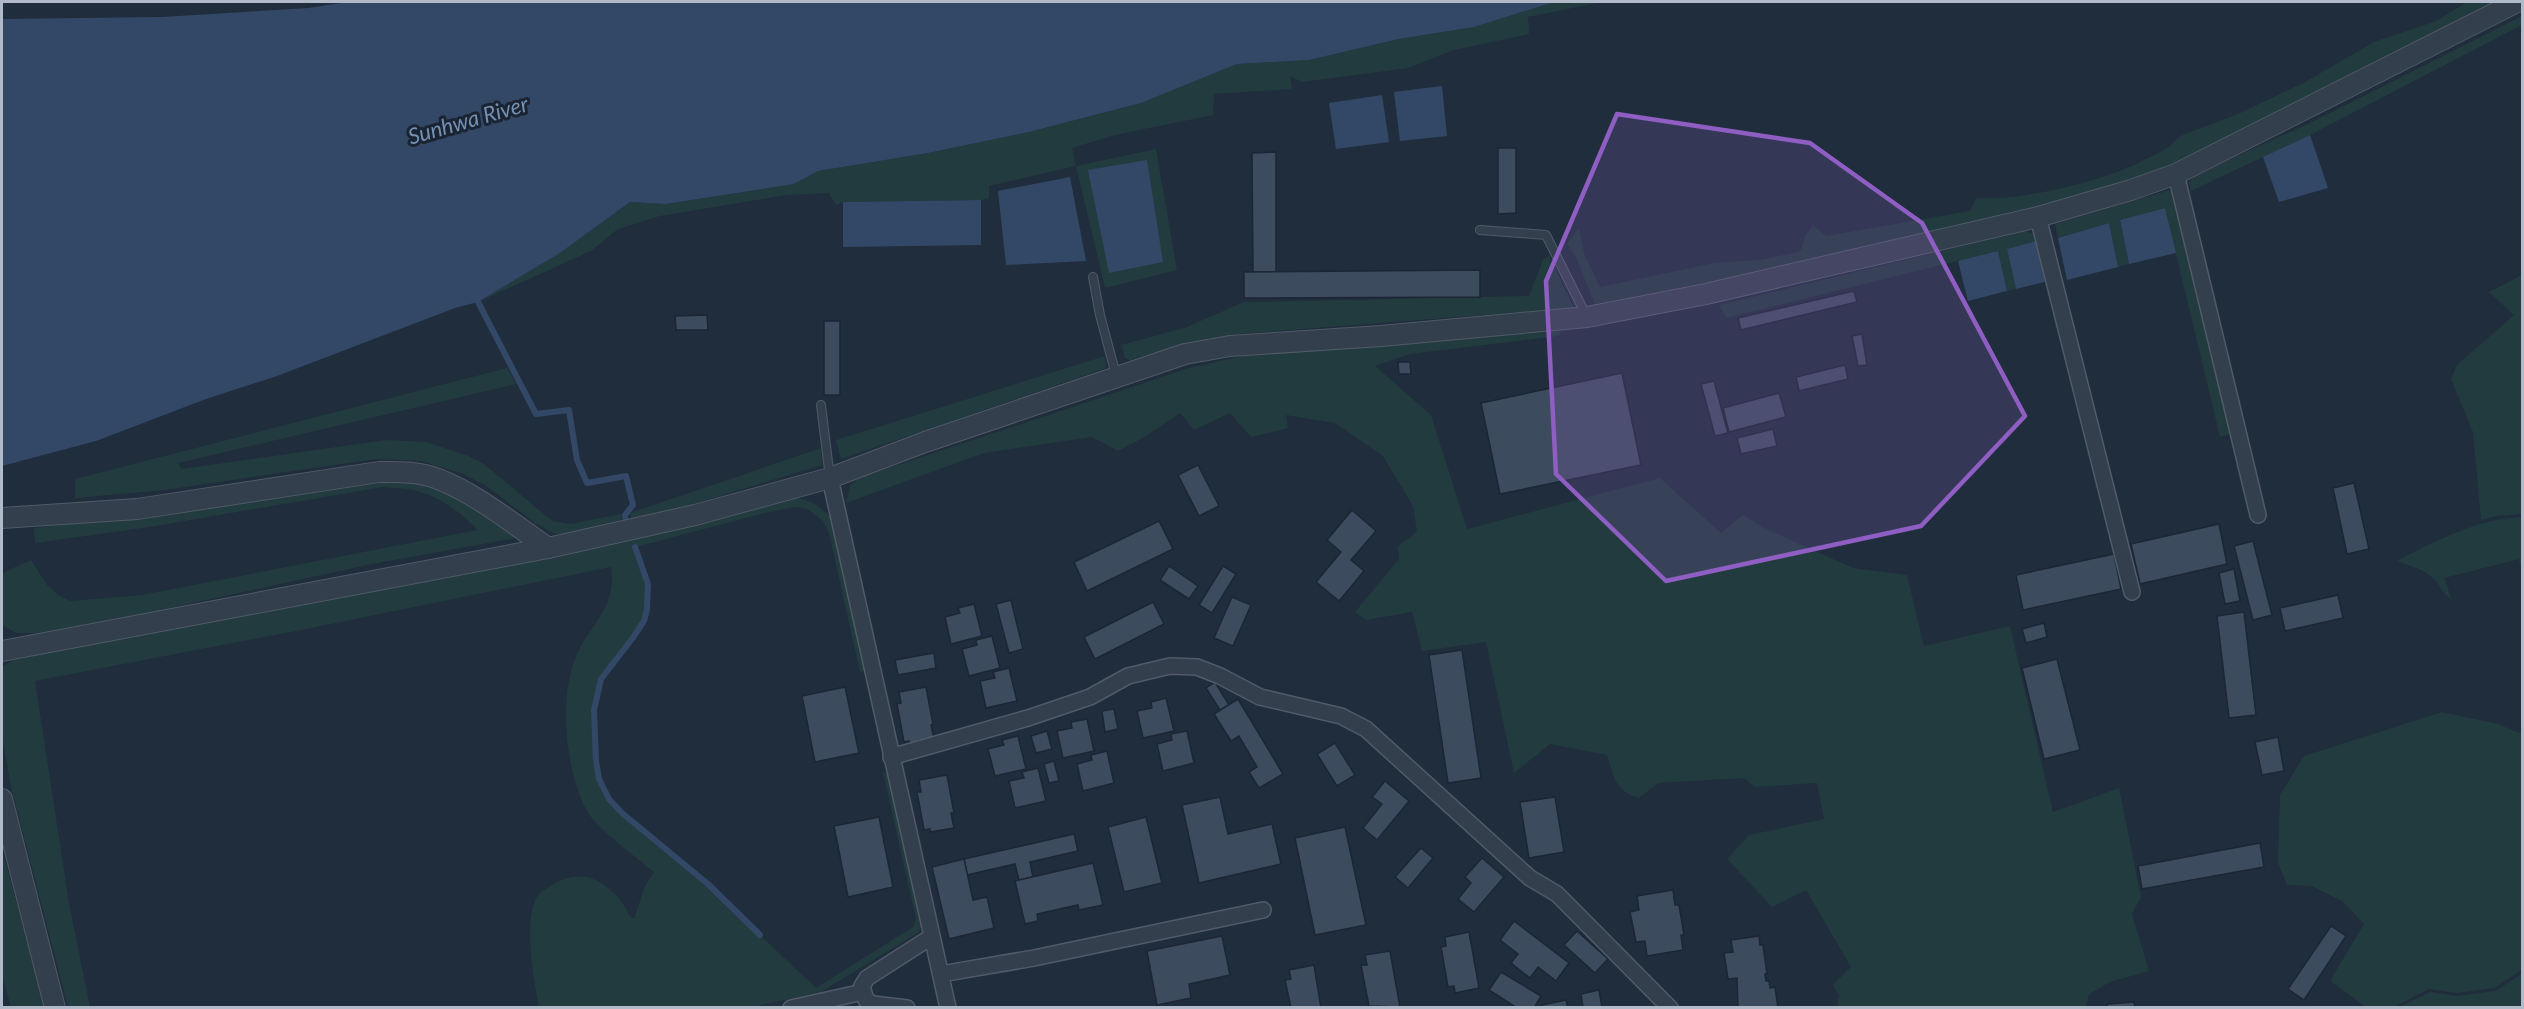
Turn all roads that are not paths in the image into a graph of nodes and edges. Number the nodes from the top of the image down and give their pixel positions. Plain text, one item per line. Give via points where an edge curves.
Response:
1 (2517, 2) edge
2 (2176, 174) junction
3 (2038, 217) junction
4 (1480, 230) dead end
5 (1093, 277) dead end
6 (1587, 317) junction
7 (1116, 376) junction
8 (821, 405) dead end
9 (830, 478) junction
10 (2258, 515) dead end
11 (2, 518) edge
12 (548, 548) junction
13 (2132, 592) dead end
14 (2, 651) edge
15 (891, 757) junction
16 (2, 799) edge
17 (1263, 910) dead end
18 (931, 937) junction
19 (941, 974) junction
20 (863, 992) junction
21 (55, 1008) edge
22 (791, 1008) edge
23 (907, 1008) edge
24 (948, 1008) edge
25 (1670, 1008) edge

1 - 2 street
2 - 3 street
2 - 10 street
3 - 6 street
3 - 13 street
4 - 6 lane via 1546,235
5 - 7 lane
6 - 7 street via 1230,346 1185,354
7 - 9 street
8 - 9 lane
9 - 12 street via 695,515
9 - 15 street
11 - 12 street via 137,509 379,472 406,472 448,484
12 - 14 street
15 - 18 street
15 - 25 street via 1090,697 1128,676 1170,666 1197,667 1260,697 1341,716 1366,729 1530,878 1557,894
16 - 21 street
17 - 19 street
18 - 19 street
18 - 20 street via 867,978
19 - 24 street
20 - 22 street
20 - 23 street via 873,1004

